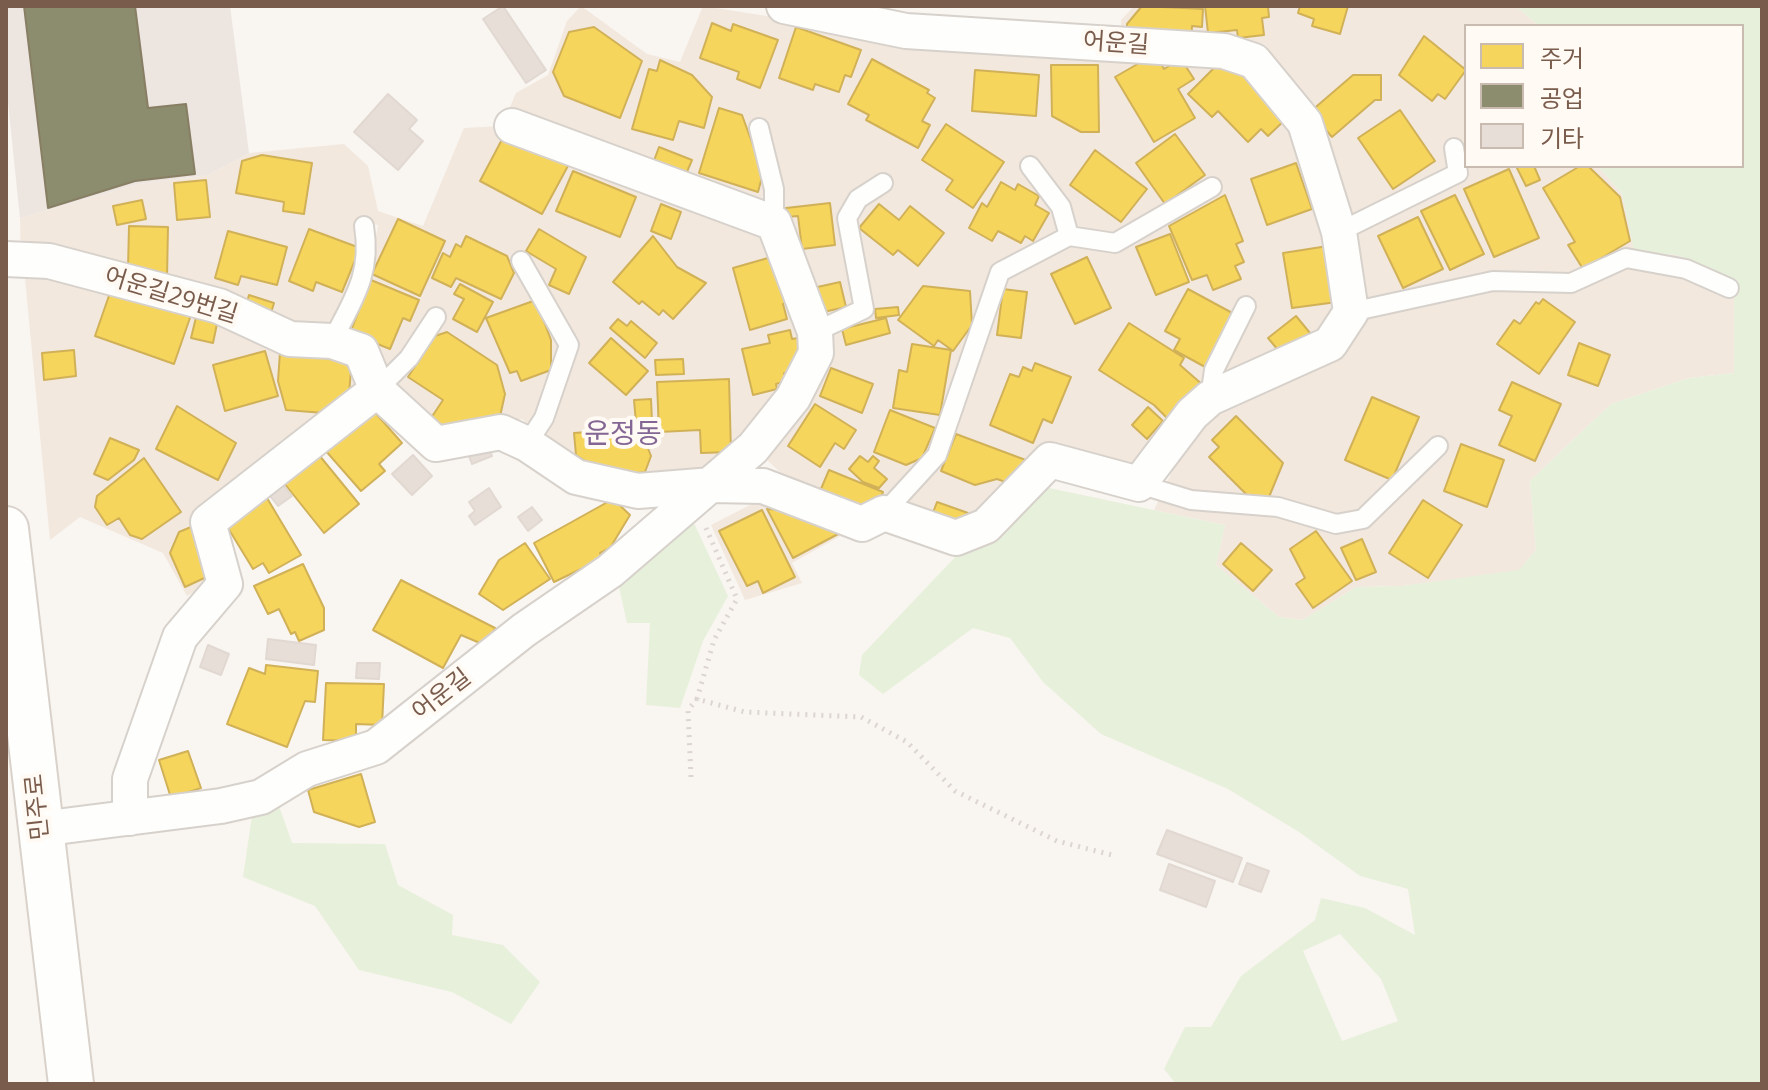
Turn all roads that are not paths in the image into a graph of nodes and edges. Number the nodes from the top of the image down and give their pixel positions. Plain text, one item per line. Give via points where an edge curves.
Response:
1 (784, 6) edge
2 (512, 126) dead end
3 (759, 128) dead end
4 (1454, 148) dead end
5 (1030, 166) dead end
6 (883, 183) dead end
7 (1212, 187) dead end
8 (774, 223) junction
9 (364, 226) dead end
10 (1339, 232) junction
11 (1069, 236) junction
12 (6, 259) edge
13 (521, 261) dead end
14 (1729, 288) dead end
15 (1246, 306) dead end
16 (1351, 312) junction
17 (436, 317) dead end
18 (815, 332) junction
19 (332, 341) junction
20 (377, 390) junction
21 (1210, 398) junction
22 (527, 444) junction
23 (1438, 446) dead end
24 (1139, 484) junction
25 (712, 485) junction
26 (884, 513) junction
27 (6, 529) edge
28 (130, 818) junction
29 (40, 829) junction
30 (71, 1084) edge

1 - 10 street, 어운길 via 906,31 1224,51 1254,61 1305,123
2 - 8 street
3 - 8 lane via 774,189
4 - 10 lane via 1458,173
5 - 11 lane via 1061,207
6 - 18 lane via 858,199 847,218 864,309
7 - 11 lane via 1115,243
8 - 18 street
9 - 19 lane via 368,252 362,281
10 - 16 street, 어운길
11 - 26 lane via 1000,272 937,455
12 - 19 street, 어운길29번길 via 49,261 219,306 290,339
13 - 22 lane via 569,345 544,418
14 - 16 lane via 1686,269 1626,258 1571,283 1493,281
15 - 21 lane via 1214,370
16 - 21 street via 1330,344
17 - 20 lane via 409,358
18 - 25 street, 어운길 via 816,353 793,398 753,448
19 - 20 street, 어운길29번길 via 361,351
20 - 22 street, 어운길29번길 via 436,444 501,432
20 - 28 street via 208,522 225,584 180,637 130,779
21 - 24 street
22 - 25 street, 어운길29번길 via 576,477 638,491
23 - 24 lane via 1363,519 1336,524 1278,507 1191,500
24 - 26 street via 1050,460 986,526 956,538
25 - 26 street via 763,486 862,524
25 - 28 street, 어운길 via 610,571 524,630 376,747 307,769 261,797
27 - 29 main road, 민주로
28 - 29 street, 어운길
29 - 30 main road, 민주로

